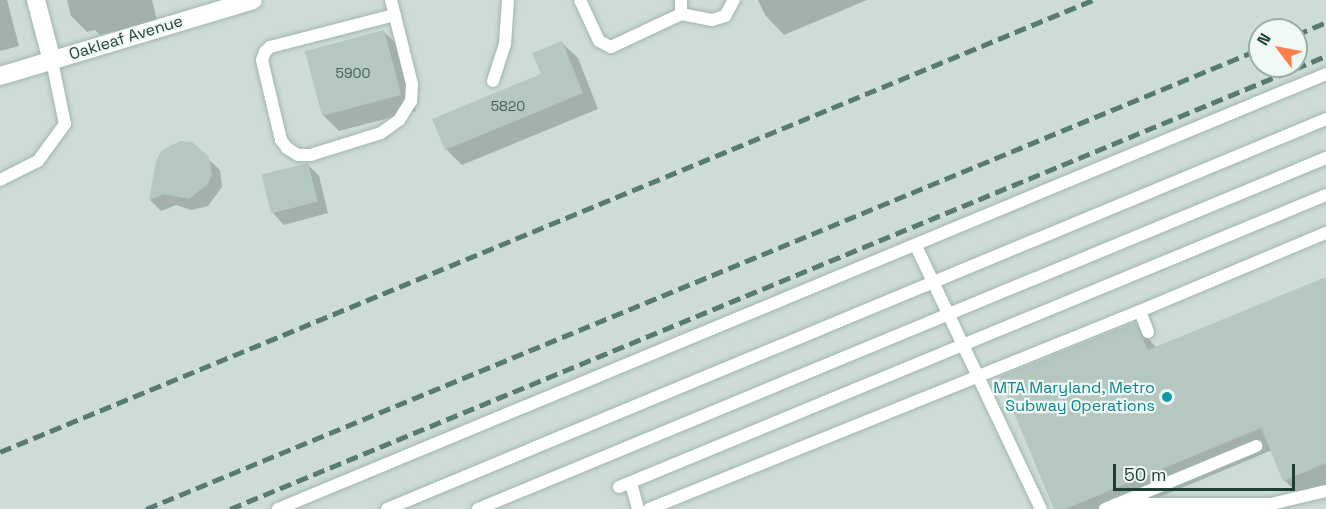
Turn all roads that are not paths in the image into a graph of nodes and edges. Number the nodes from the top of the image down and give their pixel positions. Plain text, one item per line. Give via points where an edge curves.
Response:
1 (36, 0) edge
2 (253, 0) edge
3 (392, 0) edge
4 (508, 0) edge
5 (580, 0) edge
6 (681, 0) edge
7 (734, 0) edge
8 (681, 14) junction
9 (395, 15) junction
10 (52, 61) junction
11 (1326, 74) edge
12 (0, 75) edge
13 (493, 81) dead end
14 (1326, 119) edge
15 (1326, 158) edge
16 (0, 180) edge
17 (1326, 195) edge
18 (1326, 233) edge
19 (916, 246) junction
20 (933, 283) junction
21 (1140, 311) junction
22 (948, 314) junction
23 (1148, 332) dead end
24 (962, 344) junction
25 (977, 376) junction
26 (1256, 446) dead end
27 (1326, 491) edge
28 (1113, 507) edge
29 (278, 509) edge
30 (387, 509) edge
31 (478, 509) edge
32 (638, 509) edge
33 (649, 509) edge
34 (1041, 509) edge

1 - 10 street
2 - 10 street, Oakleaf Avenue
3 - 9 lane
4 - 13 lane via 506,44
5 - 8 lane via 599,41 611,47
6 - 8 lane
7 - 8 lane via 725,16 712,20
9 - 9 lane via 412,84 411,101 399,120 381,133 311,155 298,155 286,148 261,60 265,52 270,47
10 - 12 street, Oakleaf Avenue
10 - 16 lane via 65,124 38,161
11 - 19 lane
14 - 20 lane
15 - 22 lane
17 - 24 lane
18 - 21 lane
19 - 20 lane
19 - 29 lane
20 - 22 lane
20 - 30 lane
21 - 23 lane
21 - 25 lane
22 - 24 lane
22 - 31 lane
24 - 25 lane
24 - 32 lane via 625,485
25 - 33 lane
25 - 34 lane
26 - 28 lane
27 - 28 lane via 1271,504

